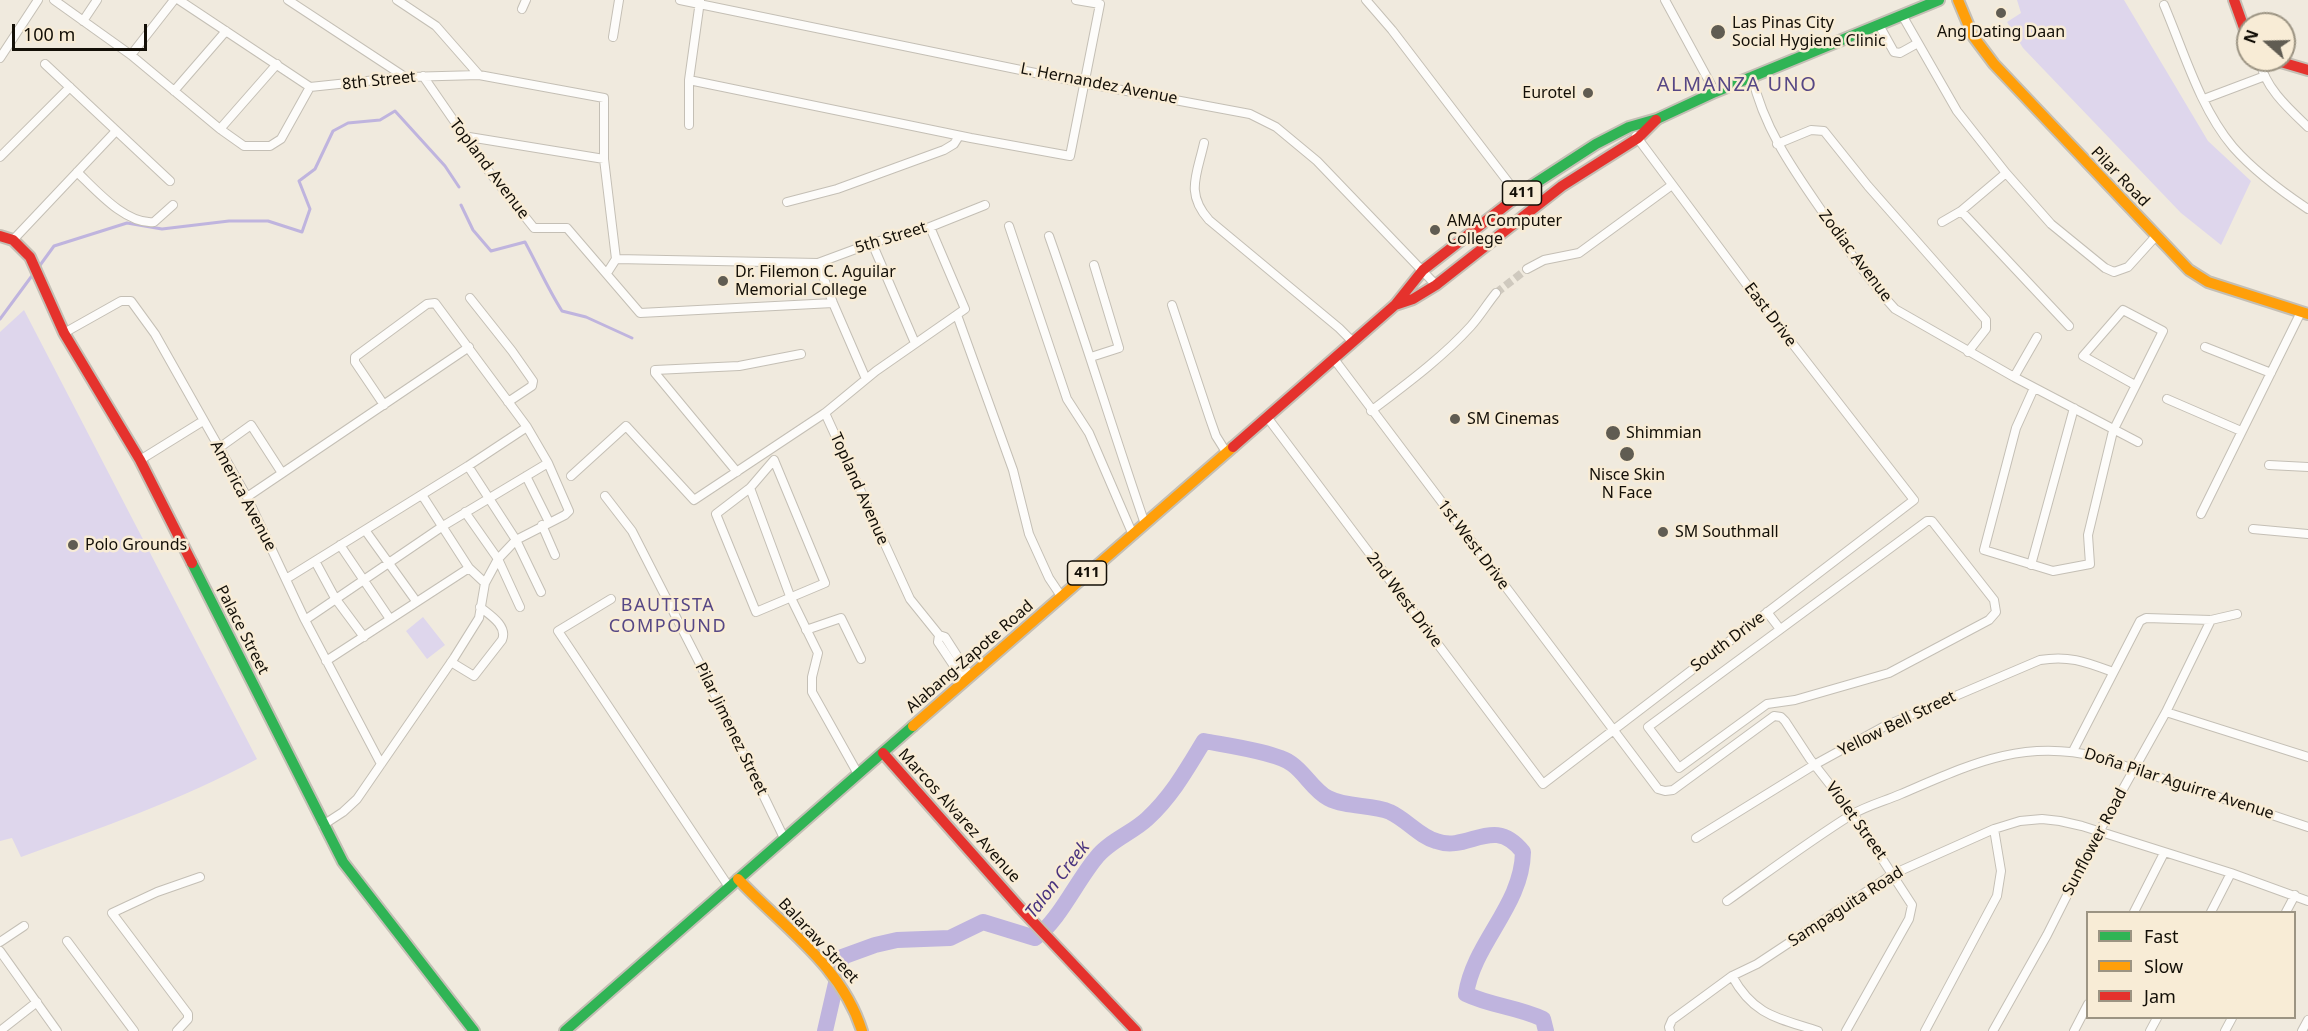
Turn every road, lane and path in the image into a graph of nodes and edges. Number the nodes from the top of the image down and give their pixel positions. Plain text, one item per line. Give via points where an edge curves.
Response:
1 (39, 0) edge
2 (54, 0) edge
3 (97, 0) edge
4 (174, 0) edge
5 (179, 0) edge
6 (288, 0) edge
7 (397, 0) edge
8 (526, 0) edge
9 (619, 0) edge
10 (680, 0) edge
11 (1077, 0) edge
12 (1366, 0) edge
13 (1665, 0) edge
14 (1939, 0) edge
15 (1958, 0) edge
16 (699, 2) edge
17 (1917, 4) edge
18 (2164, 5) dead end
19 (522, 9) dead end
20 (1902, 15) junction
21 (83, 21) junction
22 (1879, 25) junction
23 (226, 31) junction
24 (613, 37) dead end
25 (1918, 43) junction
26 (131, 55) junction
27 (0, 58) edge
28 (45, 64) dead end
29 (277, 64) junction
30 (2264, 72) edge
31 (479, 75) junction
32 (423, 76) junction
33 (1752, 76) junction
34 (2265, 76) junction
35 (405, 77) junction
36 (689, 80) junction
37 (1084, 83) junction
38 (70, 87) junction
39 (310, 87) junction
40 (174, 91) junction
41 (1715, 92) junction
42 (2204, 99) junction
43 (1657, 119) junction
44 (690, 125) dead end
45 (1629, 127) junction
46 (2308, 127) edge
47 (220, 129) junction
48 (116, 131) junction
49 (463, 136) junction
50 (959, 136) junction
51 (1638, 138) junction
52 (1204, 143) dead end
53 (1777, 144) junction
54 (0, 158) edge
55 (604, 159) junction
56 (77, 172) junction
57 (2006, 173) junction
58 (170, 181) dead end
59 (1672, 185) junction
60 (1518, 195) junction
61 (787, 202) dead end
62 (173, 205) dead end
63 (985, 205) dead end
64 (2308, 209) edge
65 (1961, 211) junction
66 (1942, 222) dead end
67 (1009, 226) dead end
68 (930, 227) junction
69 (2156, 236) junction
70 (0, 237) edge
71 (1049, 237) dead end
72 (13, 240) junction
73 (872, 243) junction
74 (616, 259) junction
75 (818, 263) junction
76 (1094, 265) dead end
77 (1527, 269) tunnel mouth
78 (1423, 270) junction
79 (607, 273) junction
80 (1436, 285) junction
81 (1496, 293) tunnel mouth
82 (470, 298) dead end
83 (833, 303) junction
84 (1172, 305) dead end
85 (1395, 305) junction
86 (2304, 313) edge
87 (957, 315) junction
88 (2069, 326) dead end
89 (64, 333) junction
90 (2037, 337) dead end
91 (1353, 342) junction
92 (915, 343) junction
93 (2205, 347) dead end
94 (469, 348) junction
95 (1968, 352) junction
96 (801, 354) dead end
97 (1092, 357) junction
98 (1334, 358) junction
99 (2271, 373) junction
100 (2014, 377) junction
101 (866, 379) junction
102 (2135, 386) junction
103 (2034, 388) junction
104 (2167, 399) dead end
105 (508, 402) junction
106 (384, 405) junction
107 (2074, 408) junction
108 (1371, 411) junction
109 (825, 414) junction
110 (1266, 417) junction
111 (203, 421) junction
112 (527, 427) junction
113 (2113, 431) junction
114 (2241, 431) junction
115 (2138, 442) dead end
116 (219, 448) junction
117 (1226, 452) junction
118 (140, 460) junction
119 (548, 463) junction
120 (2269, 465) dead end
121 (468, 466) junction
122 (2308, 467) edge
123 (737, 472) junction
124 (282, 473) junction
125 (526, 476) junction
126 (571, 476) dead end
127 (750, 488) junction
128 (422, 495) junction
129 (605, 496) dead end
130 (247, 497) junction
131 (488, 497) junction
132 (1914, 500) joint
133 (465, 512) junction
134 (2201, 514) dead end
135 (545, 524) junction
136 (1145, 524) junction
137 (443, 526) junction
138 (2253, 529) dead end
139 (364, 530) junction
140 (1133, 534) junction
141 (2308, 534) edge
142 (516, 540) junction
143 (340, 545) junction
144 (555, 555) dead end
145 (498, 559) junction
146 (315, 561) junction
147 (387, 563) junction
148 (2031, 565) junction
149 (469, 568) junction
150 (286, 579) junction
151 (362, 580) junction
152 (485, 583) junction
153 (541, 592) dead end
154 (790, 596) junction
155 (1061, 596) junction
156 (335, 598) junction
157 (610, 599) dead end
158 (416, 601) junction
159 (520, 607) dead end
160 (480, 608) junction
161 (1767, 612) junction
162 (2237, 614) dead end
163 (390, 619) junction
164 (305, 620) junction
165 (2211, 620) junction
166 (1780, 629) junction
167 (806, 630) junction
168 (364, 637) junction
169 (861, 659) dead end
170 (326, 661) junction
171 (451, 662) junction
172 (2113, 672) junction
173 (967, 679) junction
174 (2166, 712) junction
175 (1774, 716) joint
176 (1613, 730) junction
177 (2073, 750) junction
178 (883, 753) junction
179 (2308, 757) edge
180 (381, 764) junction
181 (1815, 765) junction
182 (2133, 769) junction
183 (858, 774) junction
184 (1543, 784) joint
185 (1852, 814) junction
186 (323, 825) junction
187 (2308, 827) edge
188 (1994, 829) junction
189 (2099, 832) junction
190 (784, 838) junction
191 (1696, 838) dead end
192 (2164, 853) junction
193 (2231, 873) junction
194 (1893, 874) junction
195 (200, 877) dead end
196 (738, 879) junction
197 (729, 887) junction
198 (2295, 896) junction
199 (1727, 901) dead end
200 (2308, 901) edge
201 (2135, 911) edge
202 (2212, 911) edge
203 (2287, 911) edge
204 (24, 926) dead end
205 (67, 941) dead end
206 (0, 942) edge
207 (0, 951) edge
208 (1731, 976) junction
209 (37, 1002) junction
210 (2086, 1008) edge
211 (2308, 1020) edge
212 (0, 1030) edge
213 (57, 1031) edge
214 (134, 1031) edge
215 (177, 1031) edge
216 (474, 1031) edge
217 (565, 1031) edge
218 (862, 1031) edge
219 (1136, 1031) edge
220 (1670, 1031) edge
221 (1818, 1031) edge
222 (1846, 1031) edge
223 (1925, 1031) edge
224 (1993, 1031) edge
225 (2074, 1031) edge
226 (2302, 1031) edge

1 - 27 street
2 - 21 street
3 - 21 street
4 - 26 street
5 - 23 street
6 - 35 street
7 - 31 street via 436,26
8 - 19 street
9 - 24 street
10 - 16 street, L. Hernandez Avenue
11 - 37 street via 1100,4
12 - 60 street
13 - 41 street
14 - 17 main road, Alabang-Zapote Road / 411
15 - 69 main road, Pilar Road via 1981,48
16 - 36 street
16 - 37 street, L. Hernandez Avenue
17 - 20 main road, Alabang-Zapote Road / 411
18 - 42 street
20 - 22 main road, Alabang-Zapote Road / 411
20 - 25 street
21 - 26 street
22 - 25 street via 1895,53
22 - 33 main road, Alabang-Zapote Road / 411
23 - 29 street
23 - 40 street
25 - 57 street via 1957,111
26 - 40 street
28 - 38 street
29 - 39 street
29 - 47 street
30 - 34 street
31 - 32 street, 8th Street
31 - 55 street, 8th Street via 604,98
32 - 35 street, 8th Street
32 - 49 street, Topland Avenue
33 - 41 main road, Alabang-Zapote Road / 411
33 - 53 street, Zodiac Avenue via 1758,104
34 - 42 street
34 - 46 street
35 - 39 street, 8th Street
36 - 44 street
36 - 50 street
37 - 50 street via 1070,156
37 - 78 street, L. Hernandez Avenue via 1250,114 1276,127 1317,161
38 - 48 street
38 - 54 street
39 - 47 street via 281,139 270,146 244,146
40 - 47 street
41 - 43 main road, Alabang-Zapote Road / 411
42 - 64 street via 2219,128 2249,164
43 - 45 main road, Alabang-Zapote Road / 411
43 - 51 main road, Alabang-Zapote Road / 411
45 - 51 street, East Drive
45 - 60 main road, Alabang-Zapote Road / 411
48 - 56 street
48 - 58 street
49 - 55 street
49 - 79 street, Topland Avenue via 534,228 567,228
50 - 61 street via 944,150 837,189
51 - 59 street, East Drive
51 - 80 main road, Alabang-Zapote Road / 411 via 1562,186
52 - 91 street via 1194,186 1194,199 1200,210
53 - 95 street, Zodiac Avenue via 1881,294 1910,319
53 - 95 street via 1811,130 1824,131 1986,320 1986,329
55 - 74 street
56 - 62 street via 134,219 153,222
56 - 72 street
57 - 65 street
57 - 69 street via 2051,224 2114,272 2128,267
59 - 77 street via 1579,253 1544,260
59 - 132 street, East Drive
60 - 78 main road, Alabang-Zapote Road / 411
63 - 68 street, 5th Street
65 - 66 street
65 - 88 street
67 - 140 street via 1067,399 1089,433
68 - 73 street, 5th Street
68 - 87 street, Topland Avenue via 964,309
69 - 86 main road, Pilar Road via 2189,270 2208,282
70 - 72 main road
71 - 97 street
72 - 89 main road, Palace Street via 33,265
73 - 75 street, 5th Street
73 - 92 street
74 - 75 street, 5th Street
74 - 79 street
75 - 83 street
76 - 97 street via 1119,348
78 - 80 street, L. Hernandez Avenue
78 - 85 main road, Alabang-Zapote Road / 411
79 - 83 street, Topland Avenue via 640,312
80 - 85 main road, Alabang-Zapote Road / 411
81 - 108 street via 1459,339
82 - 105 street via 533,381 532,386
83 - 101 street
84 - 117 street via 1209,419
85 - 91 main road, Alabang-Zapote Road / 411
86 - 99 street
87 - 92 street, Topland Avenue
87 - 155 street via 1013,470 1029,534
89 - 111 street, America Avenue via 121,301 131,301 155,334
89 - 118 main road, Palace Street
90 - 100 street
91 - 98 main road, Alabang-Zapote Road / 411
92 - 101 street, Topland Avenue
93 - 99 street
94 - 105 street
94 - 106 street
94 - 106 street via 437,305 427,304 355,357
95 - 100 street, Zodiac Avenue
96 - 123 street via 739,366 655,370
97 - 136 street
98 - 108 street, 1st West Drive
98 - 110 main road, Alabang-Zapote Road / 411
99 - 114 street
100 - 103 street, Zodiac Avenue
101 - 109 street, Topland Avenue
102 - 102 street via 2163,331 2123,310 2083,356
102 - 113 street
103 - 107 street, Zodiac Avenue
103 - 148 street via 2016,428 1984,550
104 - 114 street
105 - 112 street
106 - 124 street
107 - 113 street, Zodiac Avenue
107 - 148 street
108 - 176 street, 1st West Drive
109 - 123 street
109 - 173 street, Topland Avenue via 910,599
110 - 117 main road, Alabang-Zapote Road / 411
110 - 184 street, 2nd West Drive
111 - 116 street, America Avenue
111 - 118 street
112 - 119 street
112 - 121 street
113 - 115 street, Zodiac Avenue
113 - 148 street via 2088,535 2090,564 2053,571
114 - 134 street
116 - 124 street via 251,425
116 - 130 street, America Avenue
117 - 136 main road, Alabang-Zapote Road / 411
118 - 186 main road, Palace Street
119 - 125 street
119 - 135 street via 569,511
120 - 122 street
121 - 128 street
121 - 131 street
123 - 126 street via 694,500 626,426
124 - 130 street
125 - 131 street
125 - 135 street
127 - 154 street
127 - 154 street via 716,514 756,612
127 - 154 street via 774,460 825,583
128 - 137 street
128 - 139 street
129 - 190 street, Pilar Jimenez Street via 632,531
130 - 150 street, America Avenue
131 - 133 street
131 - 142 street
132 - 161 street, South Drive
133 - 137 street
133 - 145 street
135 - 142 street
135 - 144 street
136 - 140 main road, Alabang-Zapote Road / 411
137 - 147 street
137 - 149 street
138 - 141 street
139 - 143 street
139 - 147 street
140 - 155 main road, Alabang-Zapote Road / 411
142 - 145 street
142 - 153 street
143 - 146 street
143 - 151 street
145 - 152 street
145 - 159 street
146 - 150 street
146 - 156 street
147 - 151 street
147 - 158 street
149 - 152 street
149 - 158 street
150 - 164 street, America Avenue
151 - 156 street
151 - 163 street
152 - 160 street
154 - 167 street
155 - 173 main road, Alabang-Zapote Road / 411
156 - 164 street
156 - 168 street
157 - 197 street via 558,631
158 - 163 street
160 - 171 street via 479,618
160 - 171 street via 503,629 502,640 474,676
161 - 166 street
161 - 176 street, South Drive
162 - 165 street
163 - 168 street
164 - 170 street, America Avenue
165 - 172 street via 2140,621
165 - 174 street, Sunflower Road
166 - 166 street via 1648,727 1679,768 1767,704 1795,700 1889,673 1989,620 1996,612 1994,600 1932,521 1928,521
167 - 169 street via 842,618
167 - 183 street via 818,653 812,692
168 - 170 street
170 - 180 street, America Avenue
171 - 180 street
172 - 177 street
172 - 181 street, Yellow Bell Street via 2076,658 2040,660 1885,726
173 - 178 main road, Alabang-Zapote Road / 411
174 - 179 street
174 - 182 street, Sunflower Road
175 - 176 street, 1st West Drive via 1673,790 1665,791 1658,789
175 - 181 street, Violet Street via 1785,721
176 - 184 street, South Drive
177 - 182 street, Doña Pilar Aguirre Avenue
177 - 185 street, Doña Pilar Aguirre Avenue via 2014,752 1935,779
178 - 183 main road, Alabang-Zapote Road / 411
178 - 219 main road, Marcos Alvarez Avenue
180 - 186 street via 357,799
181 - 185 street, Violet Street
181 - 191 street, Yellow Bell Street
182 - 187 street, Doña Pilar Aguirre Avenue
182 - 189 street, Sunflower Road
183 - 190 main road, Alabang-Zapote Road / 411
185 - 194 street, Violet Street
185 - 199 street, Doña Pilar Aguirre Avenue
186 - 216 main road, Palace Street via 343,862
188 - 189 street, Sampaguita Road via 2042,819 2060,820
188 - 194 street, Sampaguita Road
188 - 223 street via 2001,871 1996,896
189 - 192 street, Sampaguita Road
189 - 224 street, Sunflower Road
190 - 196 main road, Alabang-Zapote Road / 411
192 - 193 street, Sampaguita Road
192 - 201 street
193 - 198 street, Sampaguita Road
193 - 202 street
194 - 208 street, Sampaguita Road via 1757,964
194 - 222 street, Violet Street via 1912,905 1912,913
195 - 215 street via 112,913 189,1014
196 - 197 main road, Alabang-Zapote Road / 411
196 - 218 main road, Balaraw Street via 844,987
197 - 217 main road, Alabang-Zapote Road / 411
198 - 200 street, Sampaguita Road
198 - 203 street
204 - 206 street
205 - 214 street
207 - 209 street
208 - 220 street, Sampaguita Road via 1672,1020
208 - 221 street via 1756,1009
209 - 212 street
209 - 213 street
210 - 225 street
211 - 226 street

